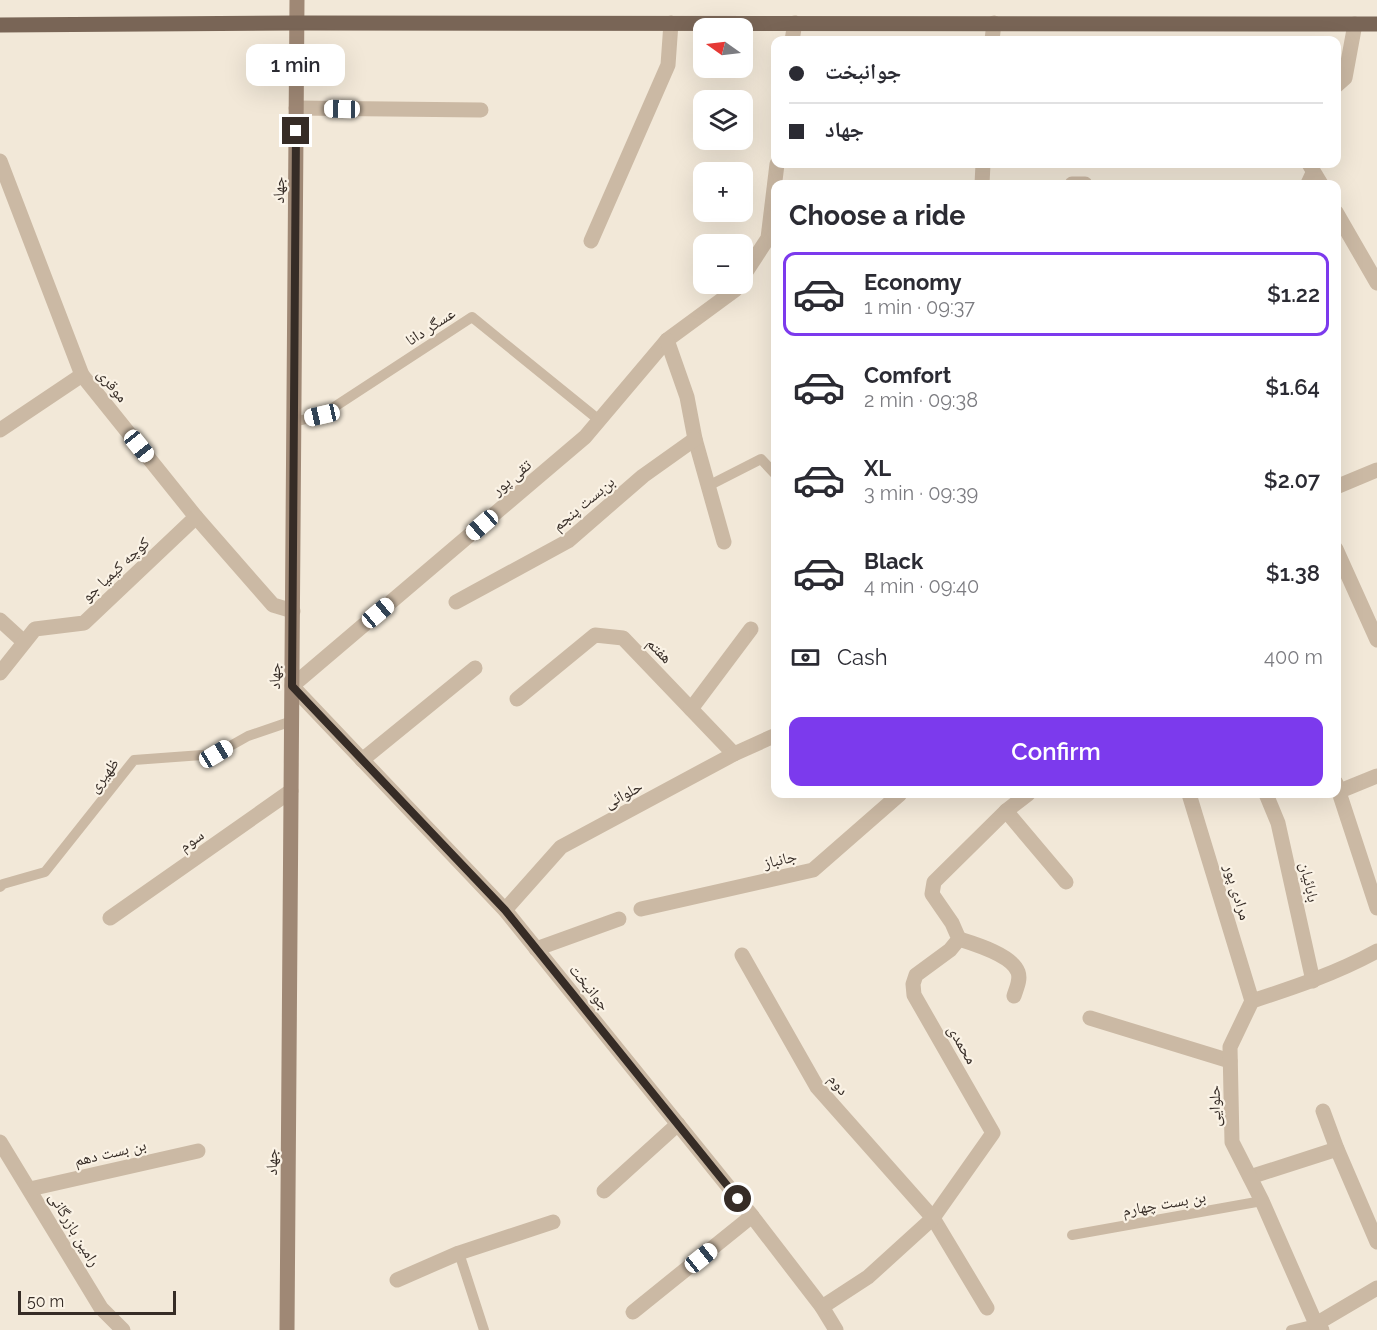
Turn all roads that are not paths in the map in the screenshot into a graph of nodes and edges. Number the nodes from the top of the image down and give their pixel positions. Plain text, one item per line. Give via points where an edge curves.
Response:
1 (297, 0) edge
2 (297, 23) junction
3 (671, 23) junction
4 (795, 23) junction
5 (994, 23) junction
6 (1355, 24) junction
7 (1377, 24) edge
8 (0, 25) edge
9 (793, 36) edge
10 (992, 36) edge
11 (1341, 82) edge
12 (296, 108) junction
13 (481, 110) dead end
14 (0, 161) edge
15 (771, 213) edge
16 (1341, 219) edge
17 (591, 242) dead end
18 (753, 261) edge
19 (1371, 261) edge
20 (1377, 283) edge
21 (730, 294) edge
22 (667, 340) junction
23 (81, 375) junction
24 (599, 420) junction
25 (294, 422) junction
26 (0, 430) edge
27 (695, 439) junction
28 (771, 469) edge
29 (1377, 470) edge
30 (1341, 485) edge
31 (708, 486) junction
32 (196, 517) junction
33 (724, 542) dead end
34 (1341, 560) edge
35 (456, 602) dead end
36 (293, 611) junction
37 (0, 620) edge
38 (751, 629) dead end
39 (1377, 640) edge
40 (24, 642) junction
41 (475, 668) dead end
42 (0, 673) edge
43 (292, 686) junction
44 (517, 699) dead end
45 (691, 709) junction
46 (292, 721) junction
47 (771, 737) edge
48 (734, 754) junction
49 (362, 760) junction
50 (1377, 776) edge
51 (1341, 786) edge
52 (291, 791) junction
53 (1341, 796) edge
54 (895, 798) edge
55 (1023, 798) edge
56 (1190, 798) edge
57 (1268, 798) edge
58 (1006, 811) junction
59 (1065, 882) dead end
60 (0, 887) edge
61 (1377, 908) edge
62 (641, 909) dead end
63 (505, 910) junction
64 (110, 918) dead end
65 (619, 919) dead end
66 (959, 939) junction
67 (537, 949) junction
68 (1377, 951) edge
69 (742, 955) dead end
70 (1313, 981) junction
71 (1014, 996) dead end
72 (1252, 1002) junction
73 (1090, 1018) dead end
74 (1230, 1061) junction
75 (1323, 1111) dead end
76 (678, 1124) junction
77 (0, 1142) edge
78 (1337, 1149) junction
79 (198, 1151) dead end
80 (1250, 1177) junction
81 (30, 1190) junction
82 (604, 1191) dead end
83 (1262, 1201) junction
84 (752, 1216) junction
85 (933, 1218) junction
86 (553, 1222) dead end
87 (1072, 1235) dead end
88 (1377, 1242) edge
89 (459, 1253) junction
90 (398, 1281) dead end
91 (1377, 1288) edge
92 (822, 1307) junction
93 (987, 1308) dead end
94 (633, 1312) dead end
95 (1319, 1327) edge
96 (832, 1329) edge
97 (123, 1330) edge
98 (287, 1330) edge
99 (484, 1330) edge
100 (1291, 1330) edge

1 - 2 street, جهاد
2 - 3 main road
2 - 8 main road
2 - 12 street, جهاد
3 - 4 main road
3 - 17 street via 668,65
4 - 5 main road
4 - 9 street
5 - 6 main road
5 - 10 street
6 - 7 main road
6 - 11 street via 1345,78
12 - 13 street
12 - 25 street, جهاد
14 - 23 street, موقری
15 - 18 street via 768,238
16 - 19 street
19 - 20 street
21 - 22 street, تقی پور
22 - 24 street, تقی پور
22 - 27 street via 687,397
23 - 26 street
23 - 32 street, موقری
24 - 25 lane, عسگر دانا via 472,317 322,415
24 - 43 street, تقی پور via 585,437
25 - 36 street, جهاد
27 - 31 street
27 - 35 street, بن‌بست پنجم via 643,476 568,542
28 - 31 lane via 762,459
29 - 30 street
31 - 33 street
32 - 36 street, موقری via 273,605
32 - 40 street, کوچه کیمیا جو via 84,623 35,629
34 - 39 street
36 - 43 street, جهاد
37 - 40 street
38 - 45 street
40 - 42 street, کوچه کیمیا جو
41 - 49 street
43 - 46 street, جهاد
43 - 49 street, جوانبخت
44 - 45 street, هفتم via 595,635 623,638
45 - 48 street, هفتم
46 - 52 street, جهاد
46 - 60 lane, ظهیری via 248,736 216,754 134,760 45,872
47 - 48 street, حلوائی
48 - 63 street, حلوائی via 561,848
49 - 63 street, جوانبخت
50 - 51 street
52 - 64 street, سوم
52 - 98 street, جهاد
53 - 61 street
54 - 62 street, جانباز via 813,870
55 - 58 street
56 - 72 street, مرادی پور
57 - 70 street, بابائیان via 1278,823
58 - 59 street
58 - 66 street via 933,882 932,894
63 - 67 street, جوانبخت
65 - 67 street
66 - 71 street via 1002,957 1017,969 1019,980
66 - 85 street, محمدی via 916,975 914,995 993,1133
67 - 76 street, جوانبخت
68 - 70 street
69 - 85 street, دوم via 817,1087
70 - 72 street
72 - 74 street, حلوایی via 1230,1047
73 - 74 street
74 - 80 street, حلوایی via 1232,1142
75 - 78 street
76 - 82 street
76 - 84 street, جوانبخت
77 - 81 street, رامین بازرگانی
78 - 80 street
78 - 88 street
79 - 81 street, بن بست دهم
80 - 83 street, حلوایی
81 - 97 street, رامین بازرگانی via 101,1308
83 - 87 lane, بن بست چهارم
83 - 95 street, حلوایی
84 - 92 street, جوانبخت
84 - 94 street
85 - 92 street, محمدی via 868,1277
85 - 93 street, دوم
86 - 89 street
89 - 90 street
89 - 99 lane
91 - 95 street
92 - 96 street, جوانبخت
95 - 100 lane

